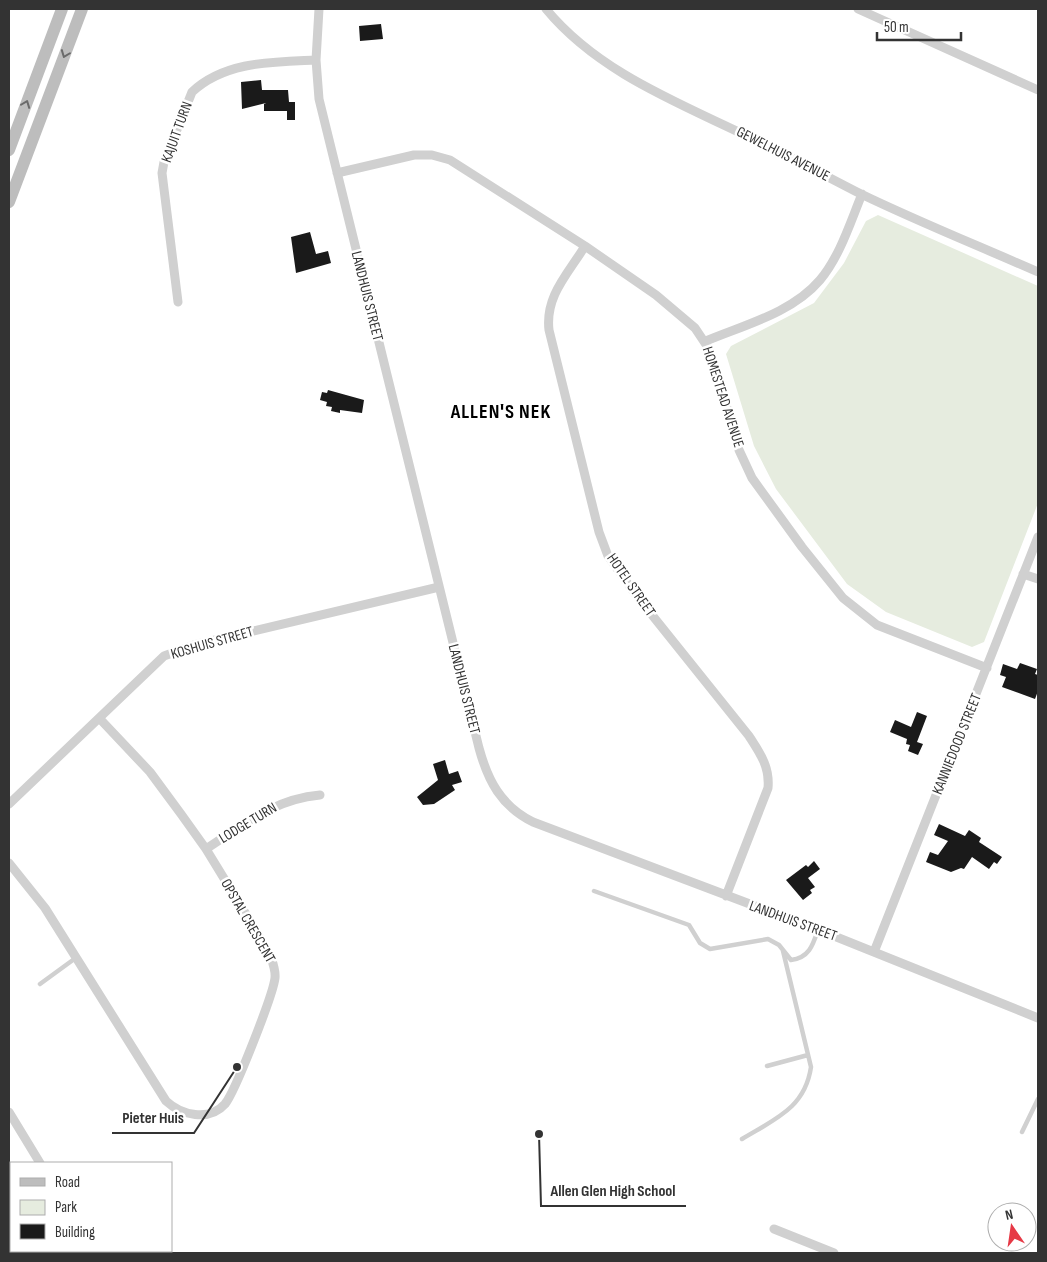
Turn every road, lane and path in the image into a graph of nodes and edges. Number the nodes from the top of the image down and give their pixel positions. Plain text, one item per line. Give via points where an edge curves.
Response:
1 (62, 9) edge
2 (82, 9) edge
3 (319, 9) edge
4 (546, 9) edge
5 (858, 9) edge
6 (316, 60) junction
7 (1038, 90) edge
8 (9, 150) edge
9 (337, 173) junction
10 (862, 194) junction
11 (9, 202) edge
12 (585, 246) junction
13 (1038, 272) edge
14 (178, 302) dead end
15 (706, 341) junction
16 (1038, 537) edge
17 (1024, 574) junction
18 (1038, 579) edge
19 (439, 586) junction
20 (987, 668) junction
21 (100, 719) junction
22 (320, 795) dead end
23 (9, 804) edge
24 (206, 850) junction
25 (9, 863) edge
26 (594, 891) dead end
27 (726, 896) junction
28 (818, 930) junction
29 (782, 949) junction
30 (874, 952) junction
31 (77, 957) junction
32 (40, 984) dead end
33 (1038, 1018) edge
34 (808, 1055) junction
35 (768, 1066) dead end
36 (1038, 1099) edge
37 (9, 1112) edge
38 (1022, 1132) dead end
39 (742, 1139) dead end
40 (39, 1162) edge
41 (774, 1229) dead end
42 (818, 1250) edge
43 (834, 1253) edge

8 -> 1 main road
2 -> 11 main road
3 - 6 street, LANDHUIS STREET
4 - 10 street, GEWELHUIS AVENUE via 575,40 607,65
5 - 7 street
6 - 9 street, LANDHUIS STREET via 319,99
6 - 14 street, KAJUIT TURN via 255,63 221,74 192,92 162,173
9 - 12 street, HOMESTEAD AVENUE via 414,155 450,160
9 - 19 street, LANDHUIS STREET
10 - 13 street, GEWELHUIS AVENUE
10 - 15 street via 828,269 806,294 779,310
12 - 15 street, HOMESTEAD AVENUE via 670,306
12 - 27 street, HOTEL STREET via 553,296 548,314 551,339 599,532 608,556 749,736 768,771 768,788
15 - 20 street, HOMESTEAD AVENUE via 749,472 759,490 835,589 877,625
16 - 17 street, KANNIEDOOD STREET
17 - 18 street
17 - 20 street, KANNIEDOOD STREET
19 - 21 street, KOSHUIS STREET via 179,650 164,656
19 - 27 street, LANDHUIS STREET via 485,772 501,799 533,822
20 - 30 street, KANNIEDOOD STREET
21 - 23 street, KOSHUIS STREET
21 - 24 street, OPSTAL CRESCENT via 150,772
22 - 24 street, LODGE TURN via 282,802
24 - 31 street, OPSTAL CRESCENT via 269,952 275,968 273,989 225,1104 215,1112 194,1114 176,1110 166,1101
25 - 31 street, OPSTAL CRESCENT via 45,908
26 - 29 lane via 689,925 700,943 710,949 768,939
27 - 28 street, LANDHUIS STREET
28 - 29 lane via 812,948 798,959 792,960
28 - 30 street, LANDHUIS STREET
29 - 34 lane
30 - 33 street, LANDHUIS STREET
31 - 32 lane
34 - 35 lane
34 - 39 lane via 811,1067 801,1097 778,1118
36 - 38 lane
37 - 40 street
41 - 42 street
42 - 43 street

